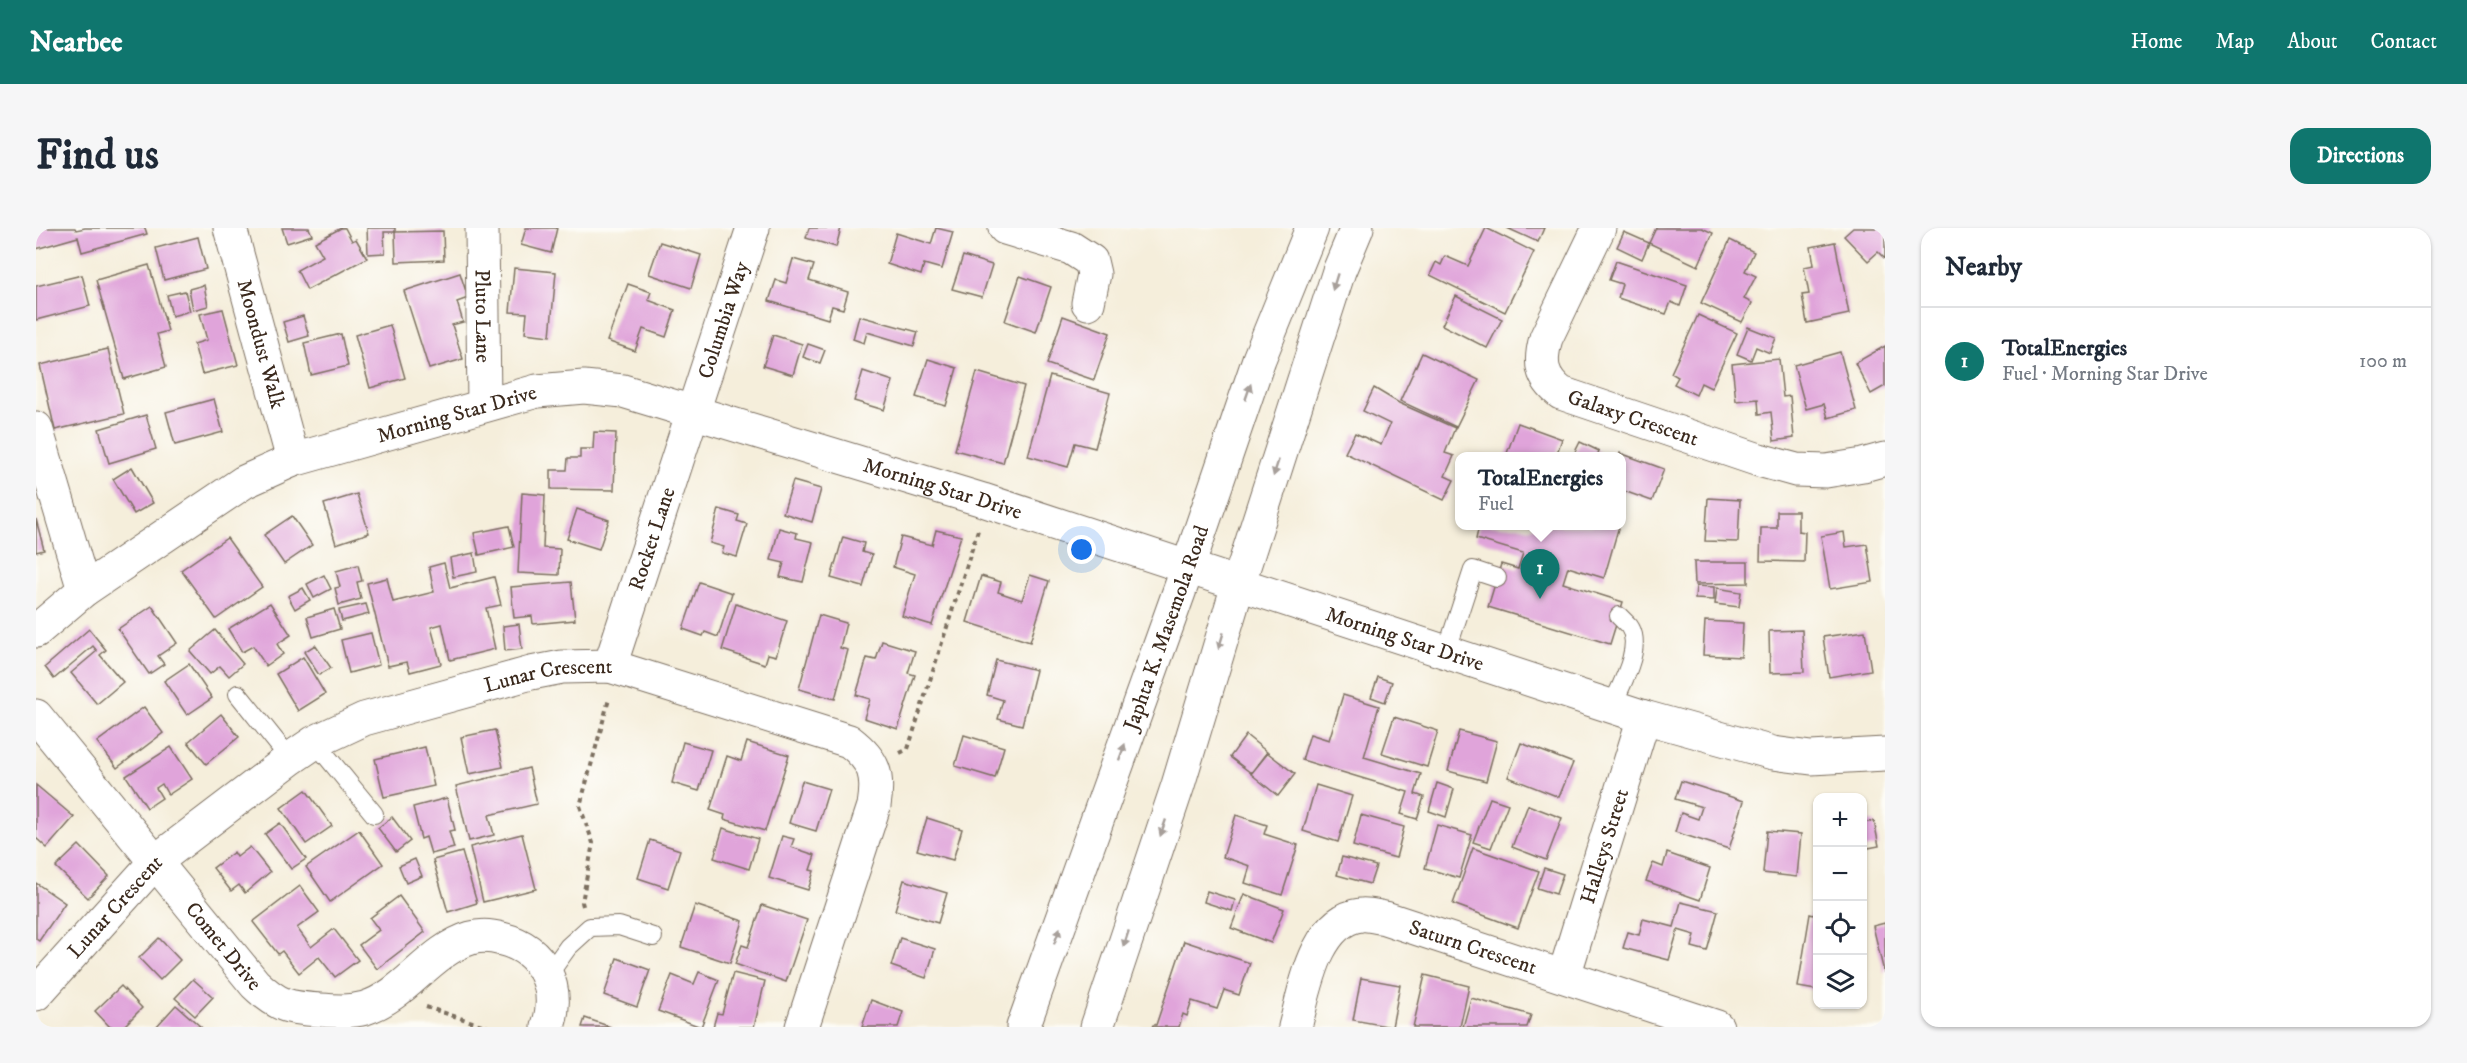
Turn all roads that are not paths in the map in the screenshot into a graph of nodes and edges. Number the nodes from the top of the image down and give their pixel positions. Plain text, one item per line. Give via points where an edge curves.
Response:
1 (230, 228) edge
2 (482, 228) edge
3 (753, 228) edge
4 (1005, 228) edge
5 (1312, 228) edge
6 (1357, 228) edge
7 (1599, 228) edge
8 (1088, 303) dead end
9 (484, 404) junction
10 (695, 412) junction
11 (36, 428) edge
12 (1885, 459) edge
13 (292, 460) junction
14 (1188, 567) junction
15 (1497, 578) dead end
16 (1238, 585) junction
17 (84, 590) junction
18 (1618, 616) dead end
19 (36, 631) edge
20 (1446, 653) junction
21 (610, 679) junction
22 (238, 694) dead end
23 (1612, 706) junction
24 (36, 716) edge
25 (1644, 717) junction
26 (302, 751) junction
27 (1885, 754) edge
28 (374, 814) dead end
29 (156, 861) junction
30 (653, 937) dead end
31 (548, 975) junction
32 (1564, 976) junction
33 (40, 981) edge
34 (548, 1027) edge
35 (802, 1027) edge
36 (1023, 1027) edge
37 (1097, 1027) edge
38 (1295, 1027) edge
39 (1717, 1027) edge

1 - 13 street, Moondust Walk
2 - 9 street, Pluto Lane
3 - 10 street, Columbia Way
4 - 8 street via 1071,248 1091,261 1094,274
14 -> 5 street, Japhta K. Masemola Road via 1259,359
6 -> 16 street via 1339,271
7 - 12 street, Galaxy Crescent via 1546,338 1542,368 1549,384 1561,393 1796,470 1826,471
9 - 10 street, Morning Star Drive via 537,391 584,387 623,391
9 - 13 street, Morning Star Drive
10 - 14 street, Morning Star Drive
10 - 21 street, Rocket Lane
11 - 17 street
13 - 17 street, Morning Star Drive via 244,482
14 - 16 street, Morning Star Drive
36 -> 14 street, Japhta K. Masemola Road
15 - 20 lane via 1473,570
16 - 20 street, Morning Star Drive
16 -> 37 street via 1178,785
17 - 19 street, Morning Star Drive
18 - 23 lane via 1630,627 1632,659
20 - 23 street, Morning Star Drive
21 - 26 street, Lunar Crescent via 562,667 531,673 364,719
21 - 35 street, Lunar Crescent via 849,741 874,768 878,784 874,806
22 - 26 lane
23 - 25 street, Morning Star Drive
24 - 29 street, Comet Drive
25 - 27 street, Morning Star Drive via 1773,753 1811,758
25 - 32 street, Halleys Street
26 - 28 lane
26 - 29 street, Lunar Crescent
29 - 31 street, Comet Drive via 255,984 273,1001 297,1008 365,1008 455,944 474,937 493,936 515,942 532,952
29 - 33 street, Lunar Crescent
30 - 31 lane via 620,926 590,927 568,947
31 - 34 street, Comet Drive via 552,1016
32 - 38 street, Saturn Crescent via 1385,918 1361,915 1341,922 1326,937 1314,959
32 - 39 street, Saturn Crescent

